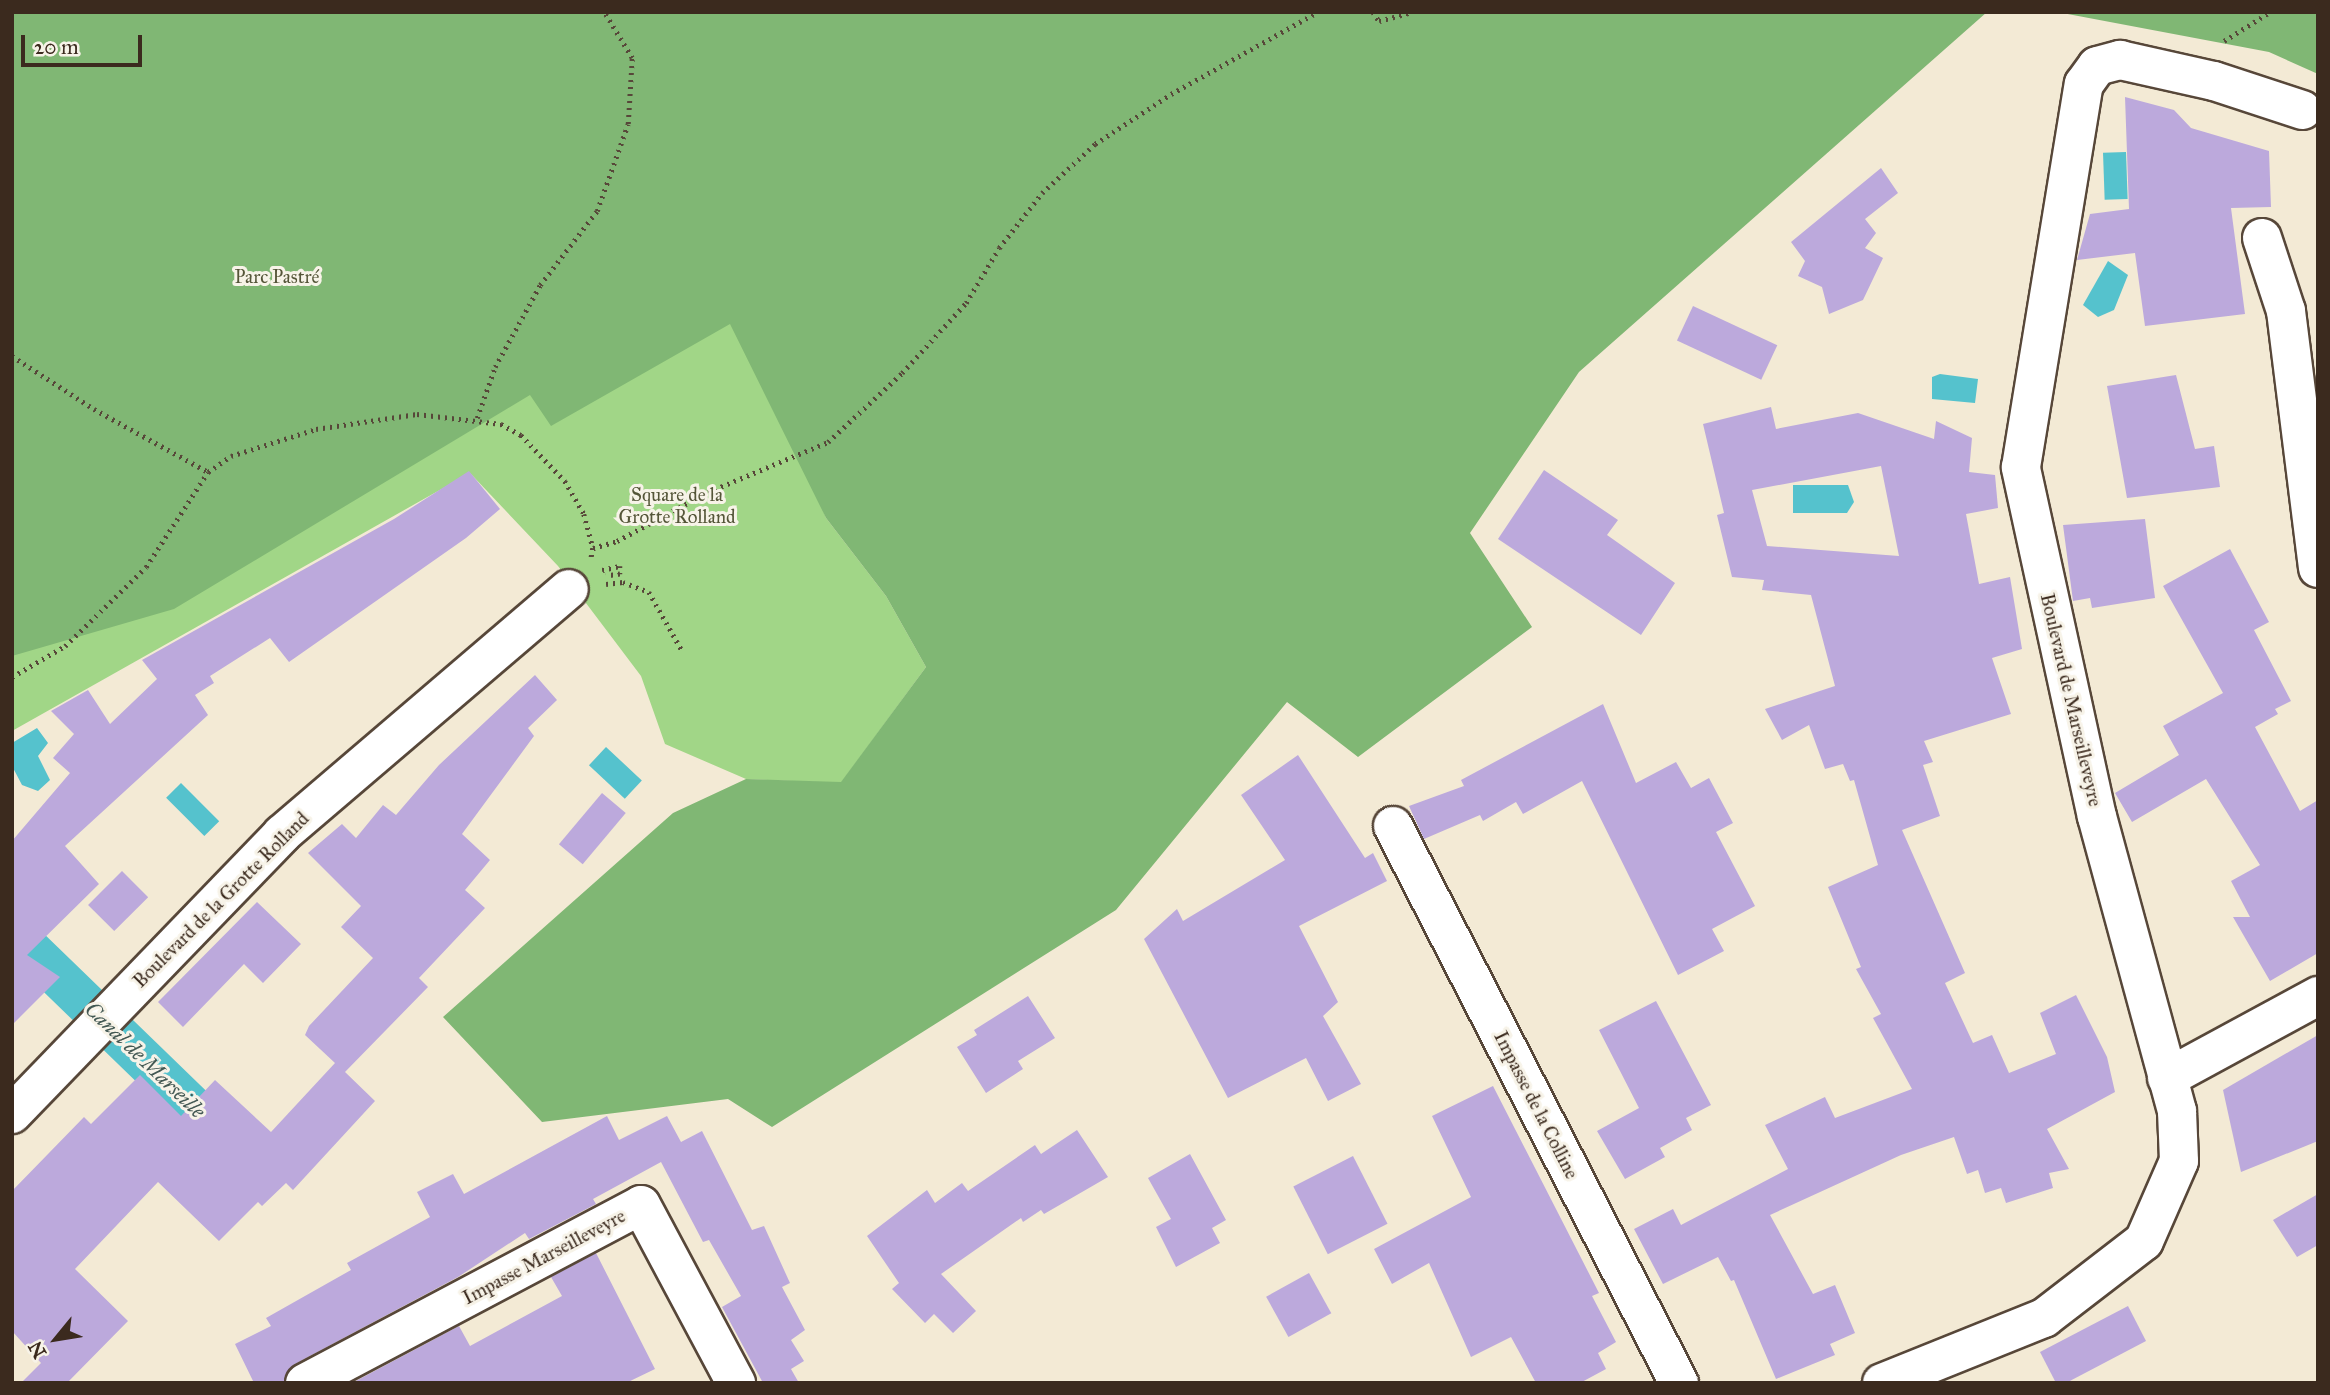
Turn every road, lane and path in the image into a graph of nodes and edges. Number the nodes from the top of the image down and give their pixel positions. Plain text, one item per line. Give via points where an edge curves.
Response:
1 (604, 12) edge
2 (1318, 12) edge
3 (1373, 12) edge
4 (1412, 12) edge
5 (2270, 12) edge
6 (2214, 81) junction
7 (2302, 110) dead end
8 (2262, 238) dead end
9 (12, 356) edge
10 (477, 418) junction
11 (208, 472) junction
12 (2318, 568) edge
13 (585, 583) joint
14 (683, 652) dead end
15 (12, 677) edge
16 (1393, 826) dead end
17 (2318, 996) edge
18 (2168, 1078) junction
19 (12, 1114) edge
20 (305, 1383) edge
21 (736, 1383) edge
22 (1679, 1383) edge
23 (1882, 1383) edge

1 - 10 path via 632,58 628,124 597,211 540,285 495,367
2 - 10 path via 1171,94 1094,144 1042,193 999,248 966,303 902,373 828,442 708,492 617,541 593,548 584,513 565,481 521,435
3 - 4 path via 1379,21
5 - 6 path via 2239,28 2220,45
6 - 7 street, Boulevard de Marseilleveyre
6 - 18 street, Boulevard de Marseilleveyre via 2120,60 2106,61 2088,73 2077,113 2021,467 2098,817
8 - 12 street via 2286,312
9 - 11 path via 94,409
10 - 11 path via 417,414 316,429 231,456
11 - 15 path via 146,567 65,646
13 - 14 path via 623,582 649,592
13 - 19 street, Boulevard de la Grotte Rolland via 282,834
16 - 22 street, Impasse de la Colline
17 - 18 street
18 - 23 street, Boulevard de Marseilleveyre via 2177,1111 2179,1161 2144,1241 2044,1318
20 - 21 street, Impasse Marseilleveyre via 642,1205

